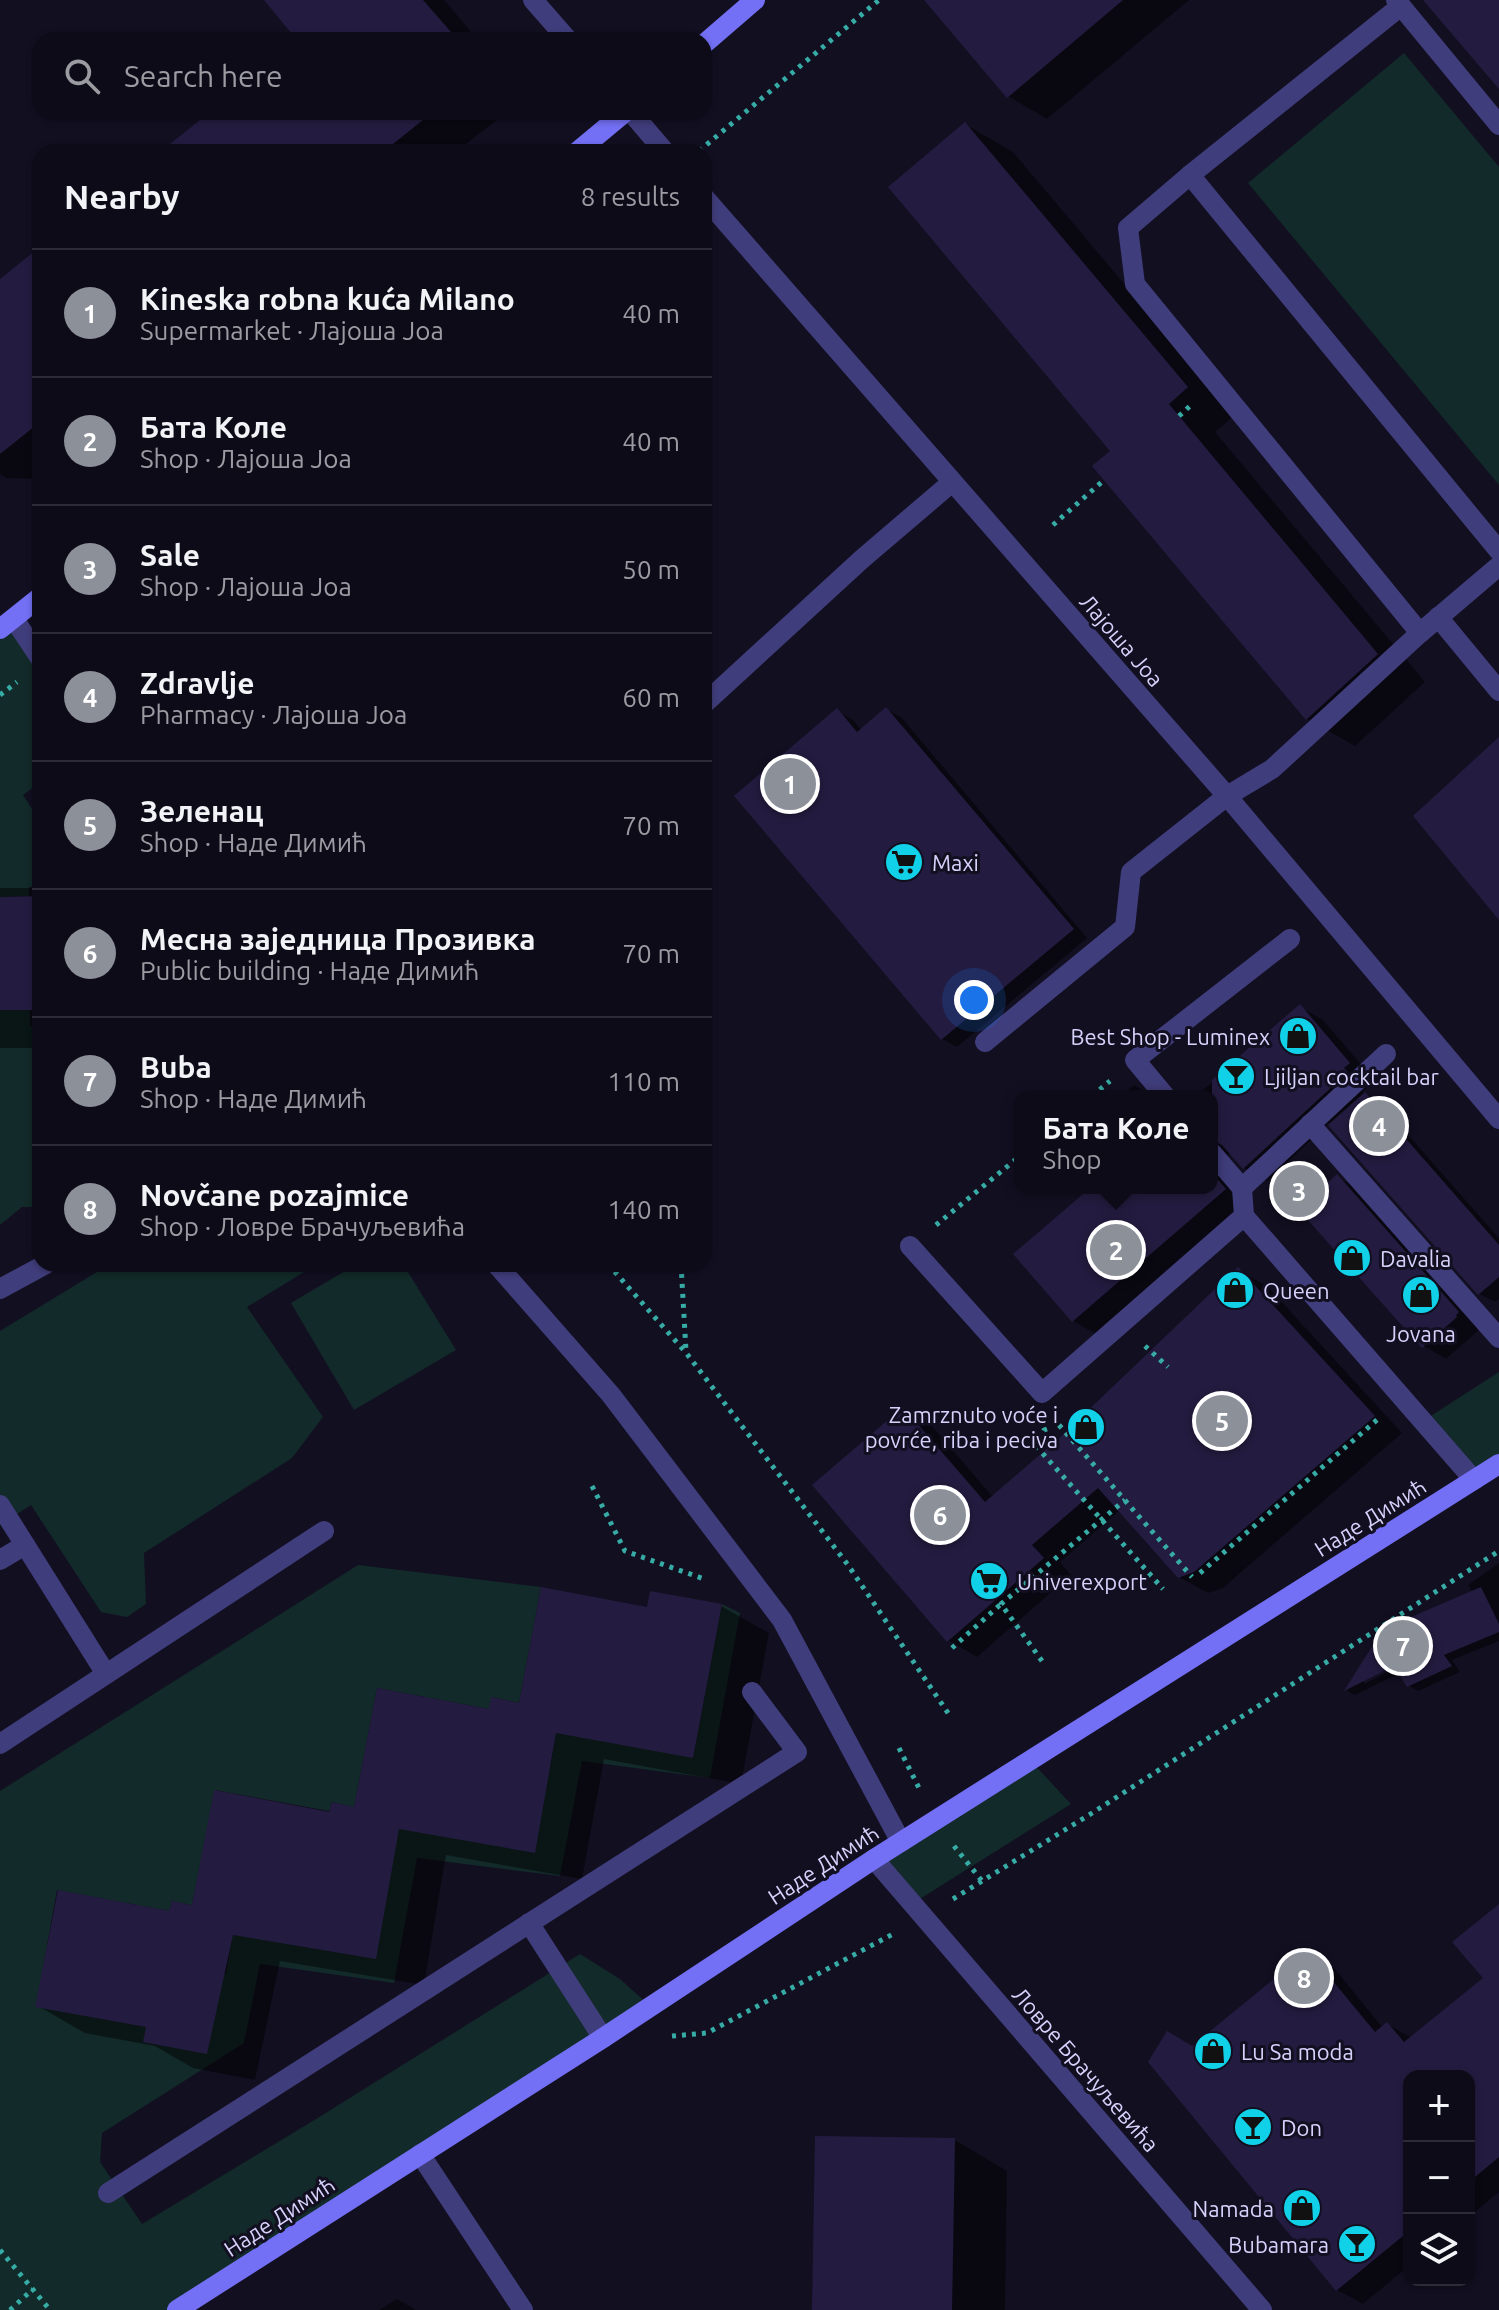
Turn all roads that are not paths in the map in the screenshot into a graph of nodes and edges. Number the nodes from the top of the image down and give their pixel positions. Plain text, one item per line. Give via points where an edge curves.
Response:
1 (533, 0) edge
2 (755, 0) edge
3 (1399, 3) edge
4 (561, 32) edge
5 (712, 37) edge
6 (618, 120) edge
7 (635, 120) edge
8 (1499, 125) edge
9 (587, 144) edge
10 (658, 144) edge
11 (1190, 175) junction
12 (712, 206) edge
13 (951, 483) junction
14 (1499, 551) edge
15 (1499, 566) edge
16 (32, 602) edge
17 (5, 617) edge
18 (1438, 617) junction
19 (1420, 633) junction
20 (32, 649) edge
21 (1499, 691) edge
22 (712, 697) edge
23 (1227, 796) junction
24 (1290, 939) dead end
25 (985, 1042) dead end
26 (1386, 1054) dead end
27 (1160, 1090) edge
28 (1499, 1119) edge
29 (1310, 1124) junction
30 (1218, 1160) edge
31 (1242, 1188) junction
32 (1244, 1216) junction
33 (910, 1246) road end
34 (32, 1272) edge
35 (503, 1272) edge
36 (0, 1289) edge
37 (1499, 1338) edge
38 (1499, 1464) edge
39 (1474, 1480) junction
40 (0, 1505) edge
41 (324, 1531) dead end
42 (25, 1545) junction
43 (0, 1560) edge
44 (106, 1674) junction
45 (752, 1692) dead end
46 (0, 1744) edge
47 (901, 1842) junction
48 (874, 1859) junction
49 (529, 1923) junction
50 (603, 2038) junction
51 (420, 2154) junction
52 (108, 2193) dead end
53 (177, 2310) edge
54 (523, 2310) edge
55 (1262, 2310) edge

1 - 4 street
2 - 5 street
3 - 8 street
3 - 11 street
6 - 9 street
7 - 10 street
11 - 14 street
11 - 19 street via 1128,228 1135,284
12 - 13 street, Лајоша Јоа
13 - 22 street
13 - 23 street, Лајоша Јоа
15 - 18 street
16 - 17 street
17 - 20 street
18 - 19 street
18 - 21 street
19 - 23 street via 1272,769
23 - 25 street via 1131,872 1125,927
23 - 28 street, Лајоша Јоа
24 - 27 street via 1135,1060
26 - 29 street
29 - 31 street
29 - 37 street
30 - 31 street
31 - 32 street
32 - 33 street via 1042,1393
32 - 39 street
34 - 36 street
35 - 47 street via 611,1395 782,1620
38 - 39 street, Наде Димић
39 - 47 street, Наде Димић
40 - 42 street
41 - 44 street
42 - 43 street
42 - 44 street
44 - 46 street
45 - 49 street via 797,1752
47 - 48 street, Наде Димић
48 - 50 street, Наде Димић
48 - 55 street, Ловре Брачуљевића
49 - 50 street
49 - 52 street
50 - 51 street, Наде Димић
51 - 53 street, Наде Димић
51 - 54 street

